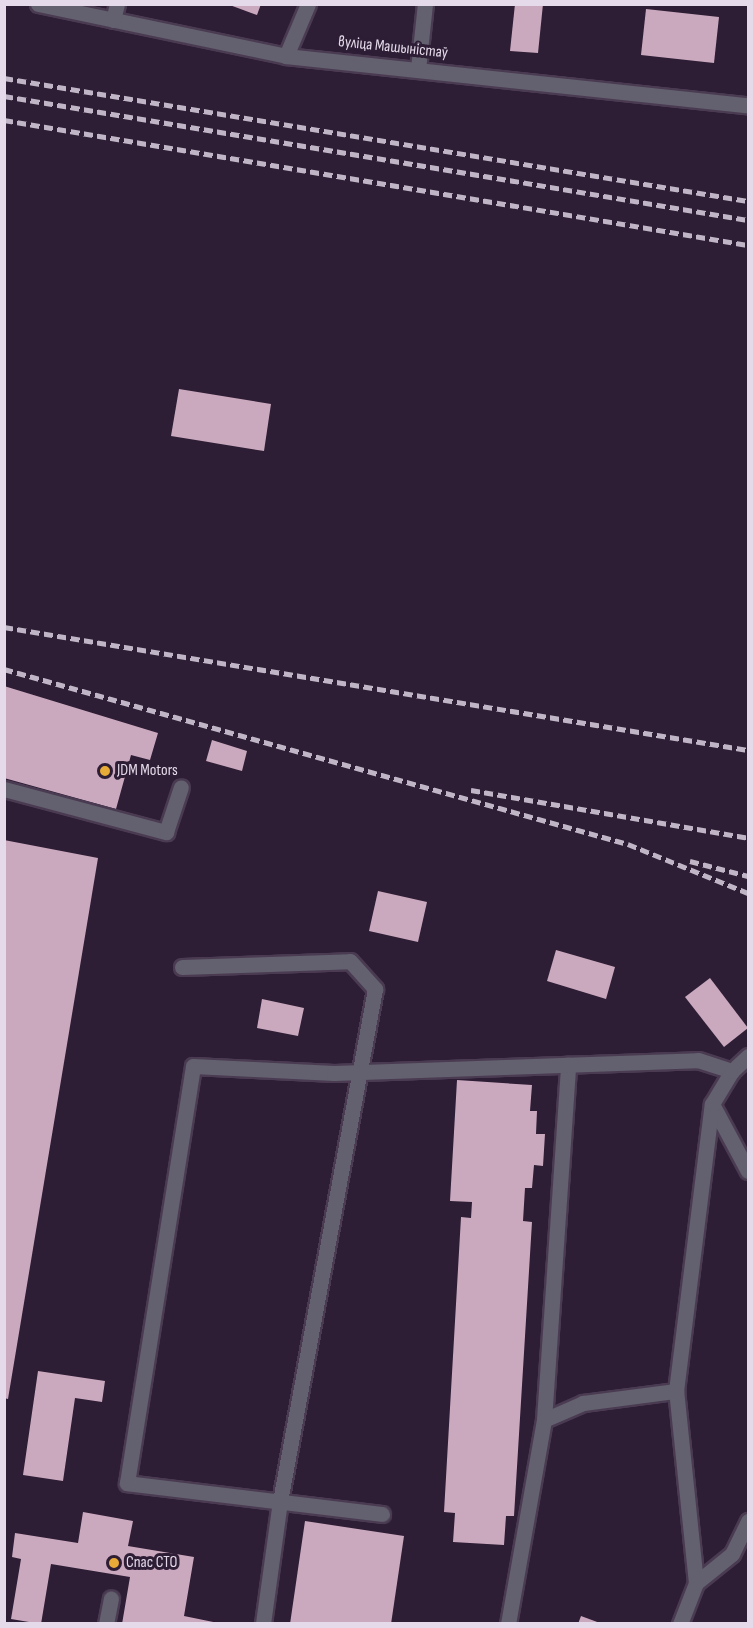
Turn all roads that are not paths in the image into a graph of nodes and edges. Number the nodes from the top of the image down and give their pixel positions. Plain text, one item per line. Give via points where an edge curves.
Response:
1 (38, 4) edge
2 (308, 4) edge
3 (424, 4) edge
4 (115, 12) edge
5 (286, 56) junction
6 (418, 69) junction
7 (748, 105) edge
8 (182, 787) dead end
9 (4, 789) edge
10 (182, 967) dead end
11 (748, 1056) edge
12 (568, 1065) junction
13 (732, 1071) junction
14 (364, 1072) junction
15 (712, 1104) junction
16 (748, 1171) edge
17 (676, 1391) junction
18 (544, 1420) junction
19 (280, 1501) junction
20 (382, 1514) dead end
21 (748, 1521) edge
22 (696, 1583) junction
23 (111, 1598) dead end
24 (106, 1623) edge
25 (263, 1623) edge
26 (508, 1623) edge
27 (680, 1623) edge

1 - 4 street, вуліца Машыністаў
2 - 5 street
3 - 6 street
4 - 5 street, вуліца Машыністаў
5 - 6 street, вуліца Машыністаў
6 - 7 street, вуліца Машыністаў
8 - 9 street via 166,832
10 - 14 street via 350,961 375,988
11 - 13 street
12 - 13 street via 698,1060
12 - 14 street
12 - 18 street
13 - 15 street
14 - 19 street
14 - 19 street via 193,1066 127,1483
15 - 16 street
15 - 17 street
17 - 18 street via 583,1403
17 - 22 street
18 - 26 street
19 - 20 street
19 - 25 street
21 - 22 street via 732,1554
22 - 27 street
23 - 24 street

